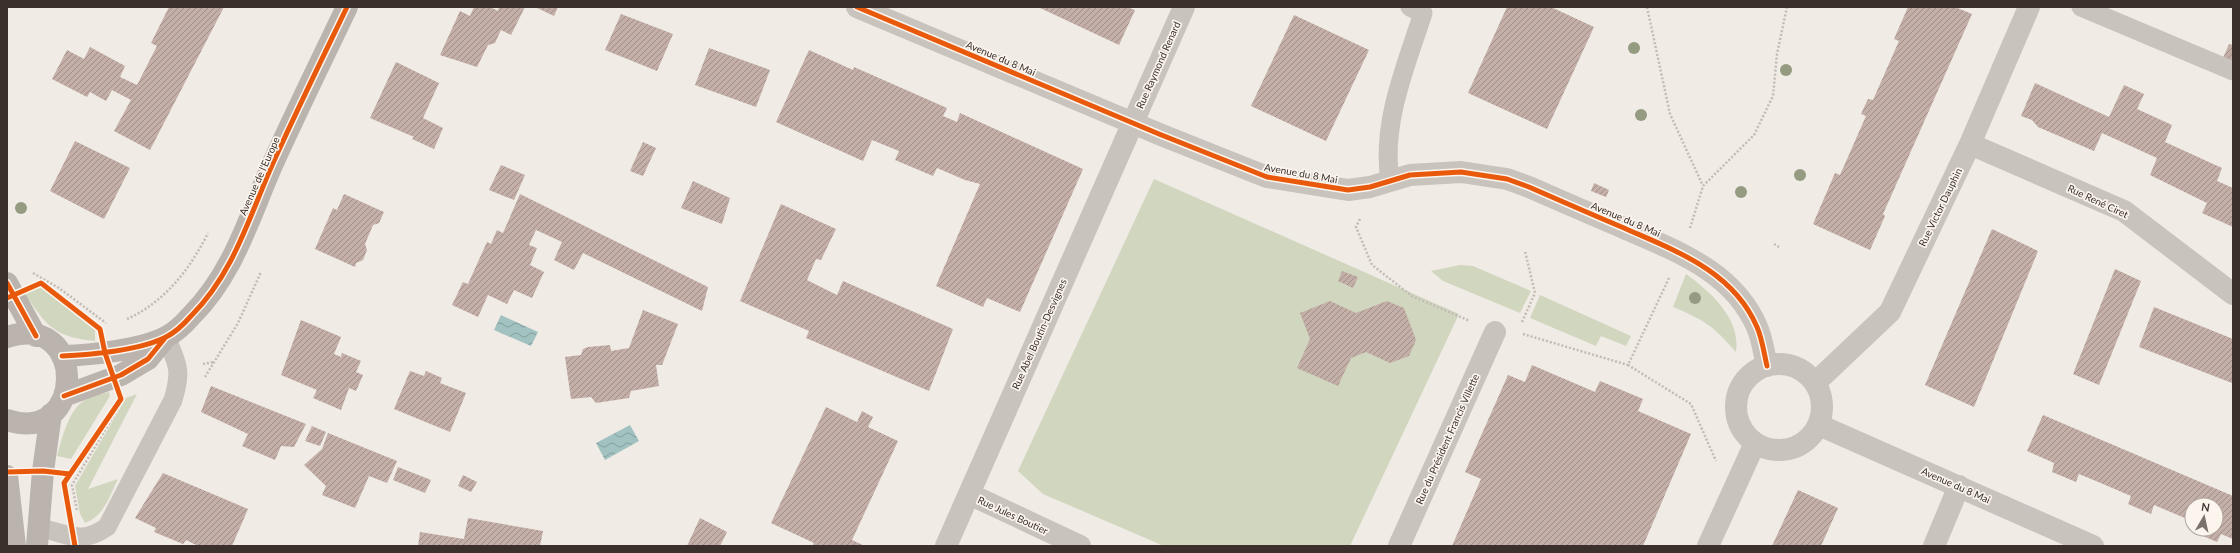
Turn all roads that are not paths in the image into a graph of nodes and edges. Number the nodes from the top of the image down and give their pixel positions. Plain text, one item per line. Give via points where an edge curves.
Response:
1 (347, 7) edge
2 (857, 7) edge
3 (1184, 7) edge
4 (1410, 7) edge
5 (2029, 7) edge
6 (2082, 7) edge
7 (2233, 72) edge
8 (1133, 122) junction
9 (1970, 144) junction
10 (1390, 180) junction
11 (10, 289) edge
12 (2233, 294) edge
13 (1495, 332) dead end
14 (36, 336) junction
15 (7, 337) edge
16 (166, 337) junction
17 (62, 356) junction
18 (1767, 366) junction
19 (1815, 383) junction
20 (64, 396) junction
21 (51, 414) junction
22 (7, 420) edge
23 (1818, 425) junction
24 (1755, 443) junction
25 (7, 476) edge
26 (1960, 486) junction
27 (969, 494) junction
28 (38, 537) edge
29 (15, 546) edge
30 (946, 546) edge
31 (1080, 546) edge
32 (1399, 546) edge
33 (1708, 546) edge
34 (1934, 546) edge
35 (2093, 546) edge

1 - 16 street, Avenue de l'Europe via 273,163 232,260 209,298
2 - 8 street, Avenue du 8 Mai
3 - 8 street, Rue Raymond Renard
4 - 10 lane via 1423,13 1393,110 1388,165
5 - 9 street, Rue Victor Dauphin
6 - 7 lane
8 - 10 street, Avenue du 8 Mai via 1267,177 1348,190 1370,187
8 - 27 street, Rue Abel Boutin-Desvignes
9 - 12 street, Rue René Ciret via 2124,211
9 - 19 street, Rue Victor Dauphin via 1890,312
10 - 18 street, Avenue du 8 Mai via 1438,172 1461,172 1507,180 1681,253 1709,269 1730,287 1758,329
11 - 14 street
13 - 32 street, Rue du Président Francis Villette
14 - 15 street via 18,334
14 - 17 street via 56,347
16 - 17 street, Avenue de l'Europe via 106,353
16 - 20 street, Avenue de l'Europe via 148,359 114,377
16 - 28 lane via 178,364 179,378 173,400 107,527 93,536
17 - 20 street via 68,371 68,387
18 - 19 street via 1794,366
18 - 24 street via 1755,371 1745,380 1736,400 1738,422 1746,436
19 - 23 street via 1822,401
20 - 21 street
21 - 22 street via 38,421 23,424
21 - 28 street
23 - 24 street via 1810,438 1791,448 1775,450
23 - 26 street, Avenue du 8 Mai
24 - 33 street
25 - 29 street
26 - 34 street
26 - 35 street, Avenue du 8 Mai
27 - 30 street, Rue Abel Boutin-Desvignes
27 - 31 street, Rue Jules Boutier

